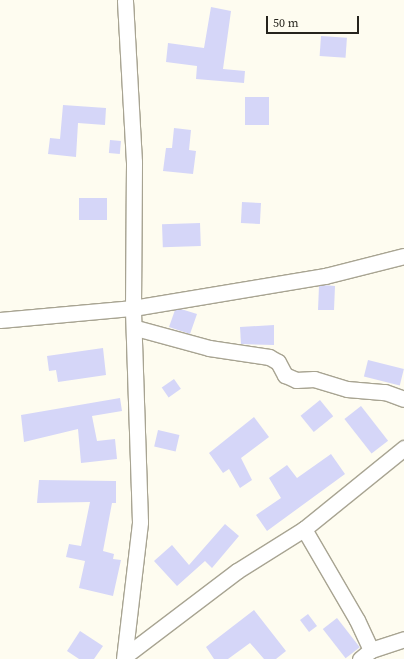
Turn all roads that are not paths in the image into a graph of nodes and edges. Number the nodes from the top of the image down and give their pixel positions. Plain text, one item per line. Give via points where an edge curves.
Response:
1 (125, 0) edge
2 (404, 256) edge
3 (134, 308) junction
4 (0, 320) edge
5 (136, 328) junction
6 (404, 399) edge
7 (404, 448) edge
8 (304, 529) junction
9 (404, 639) edge
10 (365, 655) edge
11 (125, 657) edge

1 - 3 street via 134,162
2 - 3 street via 325,276
3 - 4 street
3 - 5 street
5 - 6 street via 209,348 269,357 278,362 285,375 296,380 314,379 347,388 385,392
5 - 11 street via 140,522
7 - 8 street
8 - 10 street via 358,620
8 - 11 street via 237,572
9 - 10 street

